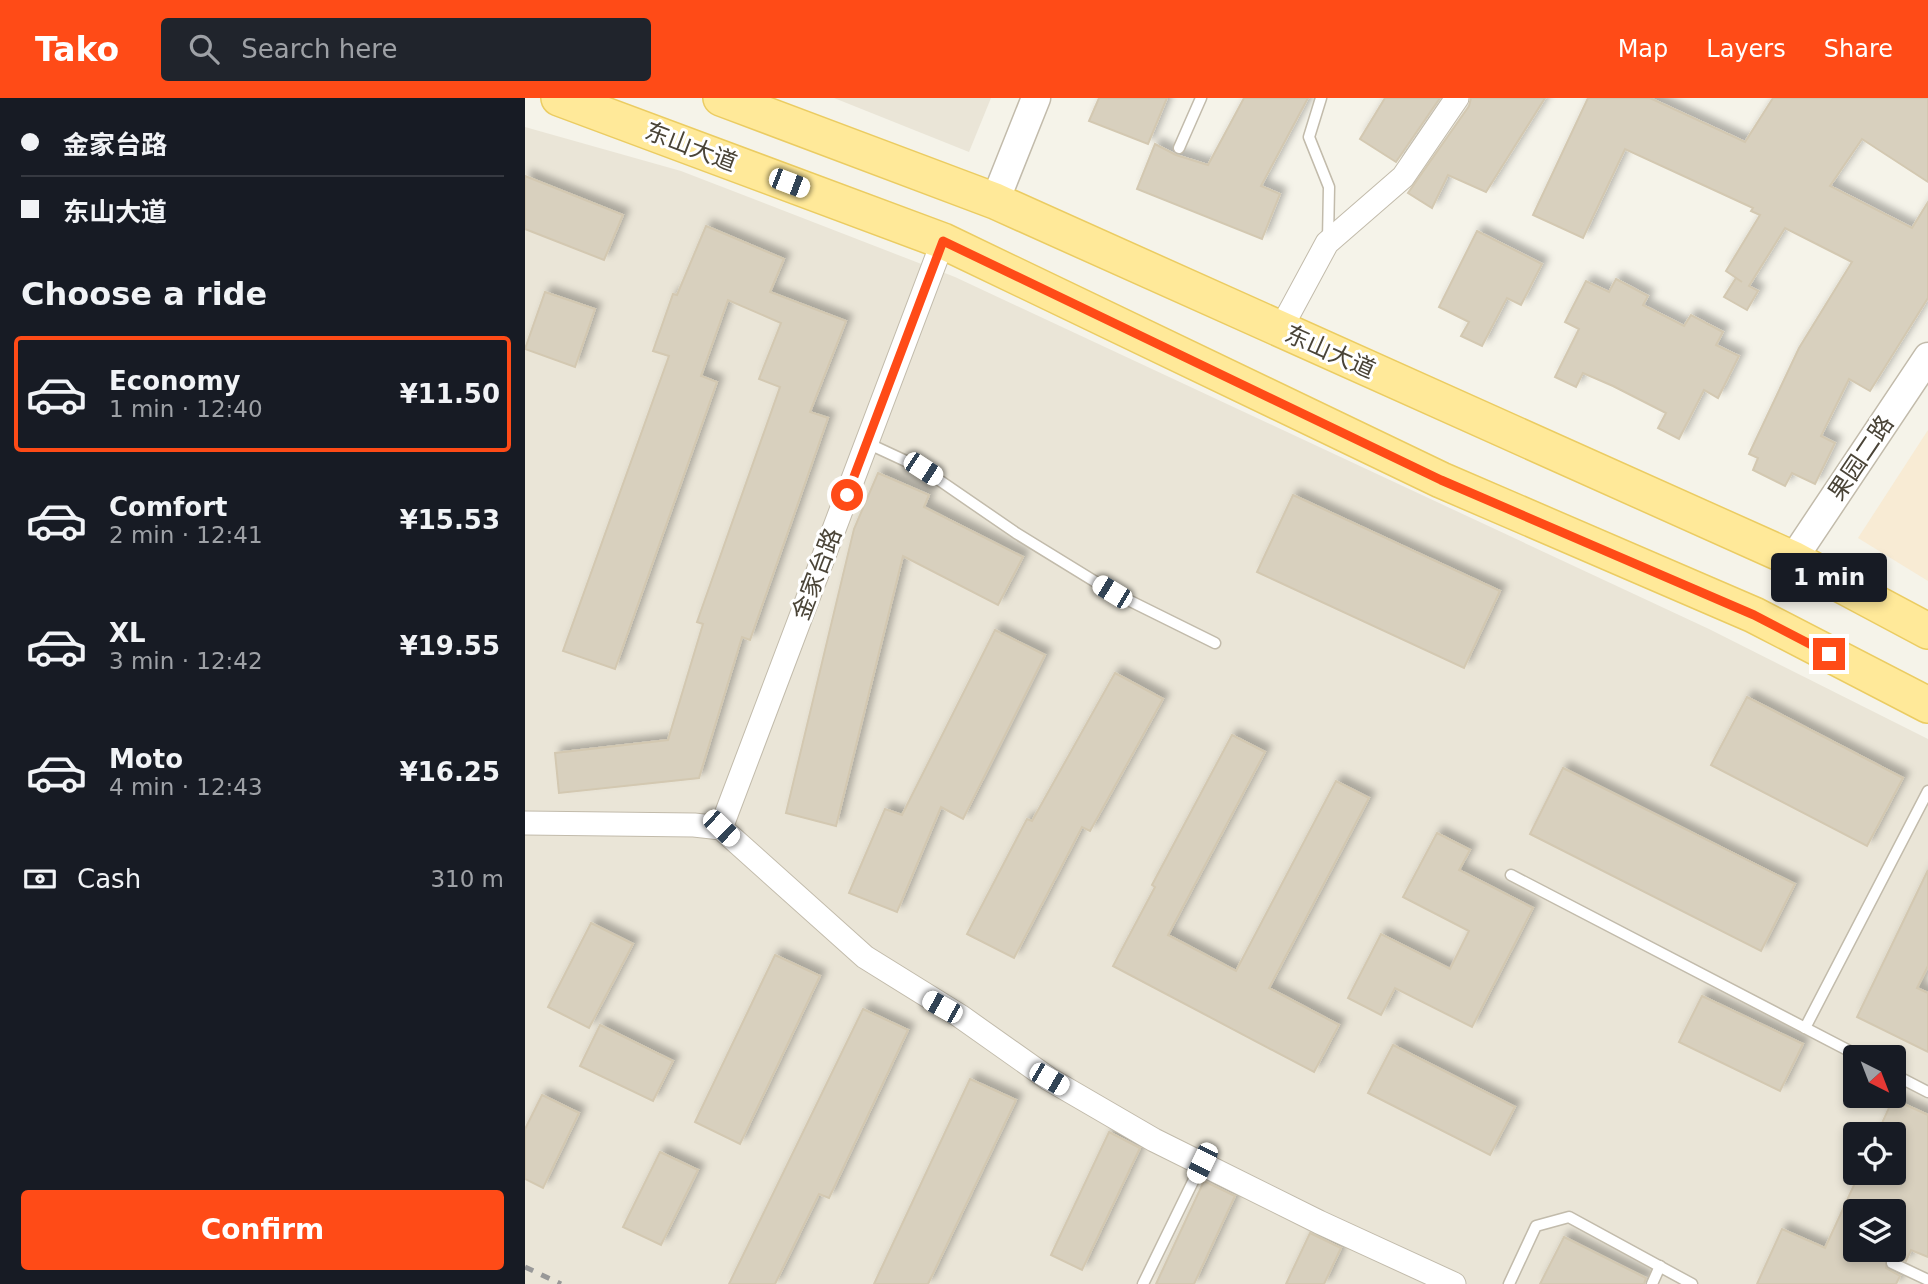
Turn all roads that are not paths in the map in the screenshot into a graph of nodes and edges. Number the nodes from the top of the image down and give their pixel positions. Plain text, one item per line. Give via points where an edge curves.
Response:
1 (559, 98) edge
2 (721, 98) edge
3 (1036, 98) edge
4 (1201, 98) edge
5 (1321, 98) edge
6 (1457, 98) edge
7 (1179, 148) dead end
8 (995, 201) junction
9 (943, 241) junction
10 (1327, 243) junction
11 (1280, 330) junction
12 (1928, 357) edge
13 (867, 443) junction
14 (1793, 559) junction
15 (1928, 631) edge
16 (1215, 643) dead end
17 (1928, 705) edge
18 (1928, 791) edge
19 (525, 823) edge
20 (721, 828) junction
21 (1511, 875) dead end
22 (1805, 1028) junction
23 (1843, 1048) edge
24 (1906, 1081) edge
25 (1928, 1092) edge
26 (1202, 1163) junction
27 (1892, 1263) dead end
28 (1660, 1266) junction
29 (1928, 1280) edge
30 (1143, 1284) edge
31 (1454, 1284) edge
32 (1509, 1284) edge
33 (1652, 1284) edge
34 (1692, 1284) edge

1 - 9 main road, 东山大道
2 - 8 main road, 东山大道
3 - 8 street
4 - 7 lane
5 - 10 lane via 1309,137 1329,187
6 - 10 street via 1403,177
8 - 11 main road, 东山大道
9 - 13 street, 金家台路
9 - 17 main road, 东山大道 via 1441,480 1754,615
10 - 11 street
11 - 14 main road, 东山大道
12 - 14 street, 果园二路
13 - 16 lane via 923,469 1112,592
13 - 20 street, 金家台路
14 - 15 main road, 东山大道
18 - 22 lane
19 - 20 street
20 - 26 street via 865,957 1049,1079
21 - 22 lane
22 - 23 lane
24 - 25 lane
26 - 30 lane
26 - 31 street
27 - 29 lane
28 - 32 lane via 1569,1217 1536,1226
28 - 33 lane
28 - 34 lane

